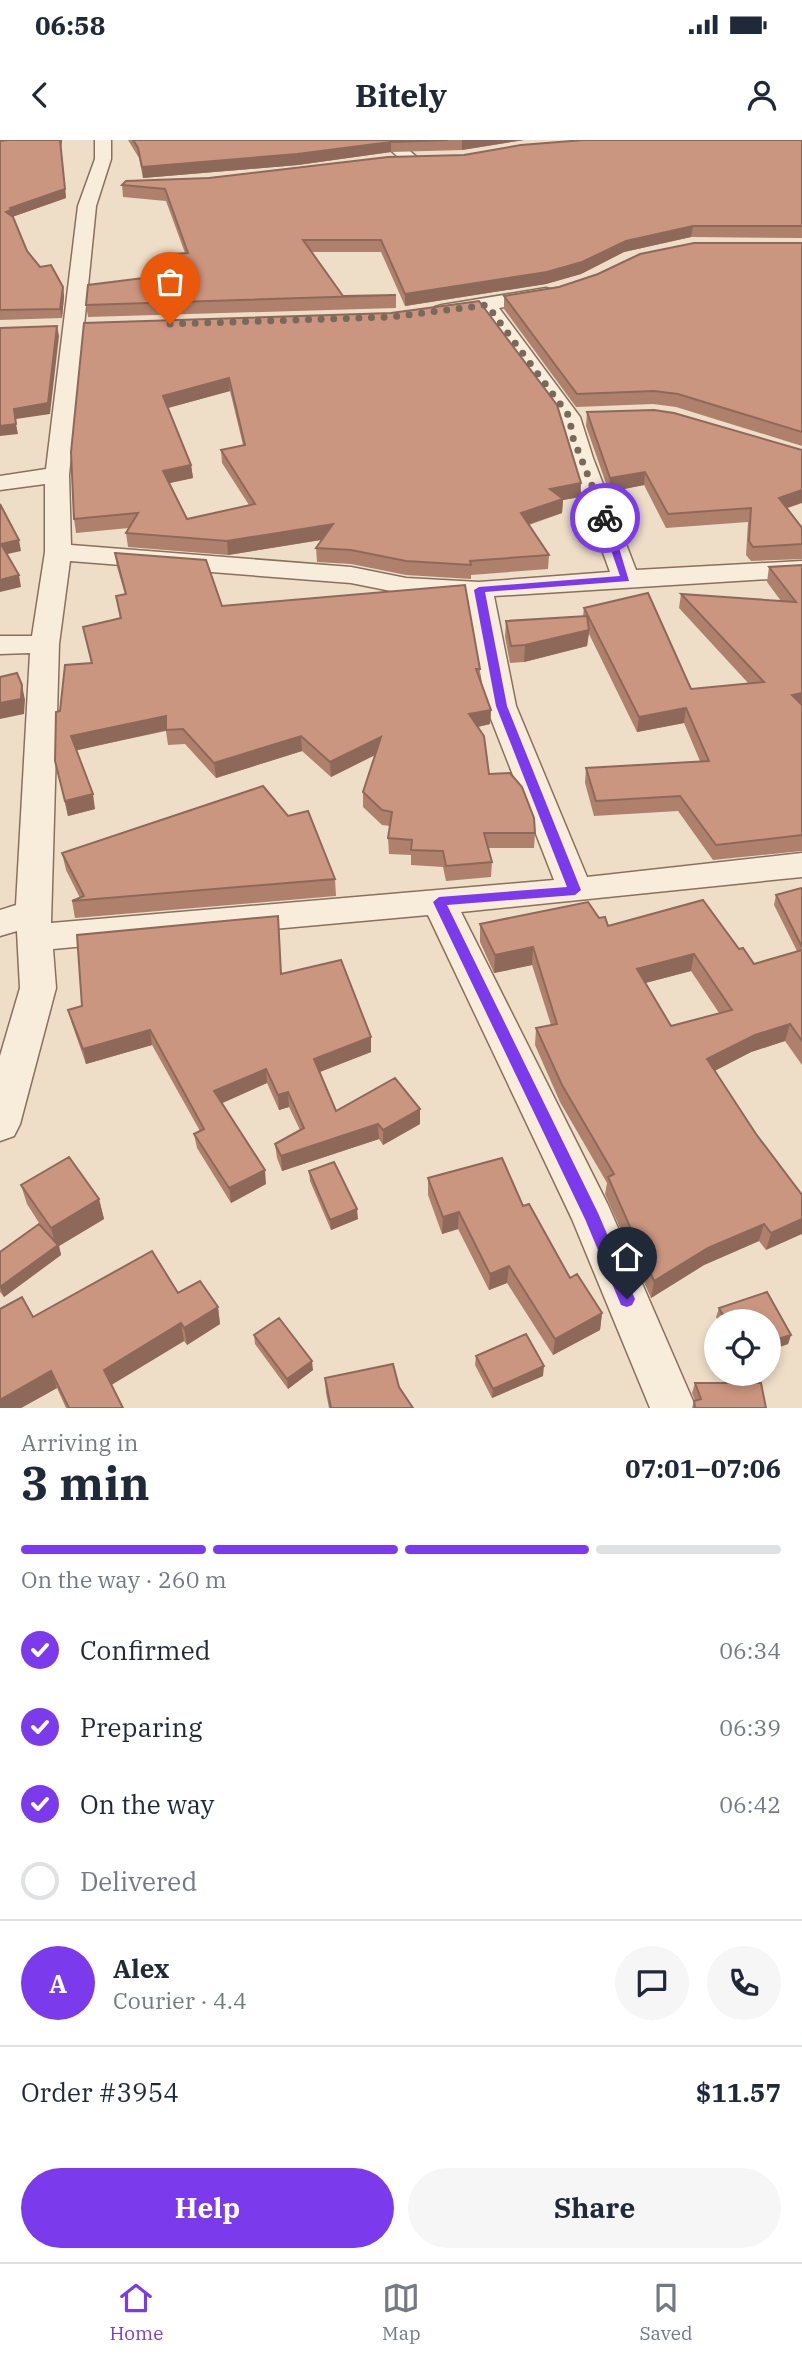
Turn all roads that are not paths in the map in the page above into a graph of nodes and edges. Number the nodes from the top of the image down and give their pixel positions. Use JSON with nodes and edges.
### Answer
{"nodes":[{"id":1,"x":103,"y":140,"type":"edge"},
{"id":2,"x":387,"y":140,"type":"edge"},
{"id":3,"x":411,"y":159,"type":"junction"},
{"id":4,"x":433,"y":159,"type":"edge"},
{"id":5,"x":391,"y":160,"type":"edge"},
{"id":6,"x":569,"y":288,"type":"edge"},
{"id":7,"x":487,"y":305,"type":"junction"},
{"id":8,"x":418,"y":314,"type":"edge"},
{"id":9,"x":57,"y":475,"type":"junction"},
{"id":10,"x":0,"y":483,"type":"edge"},
{"id":11,"x":58,"y":552,"type":"junction"},
{"id":12,"x":802,"y":569,"type":"edge"},
{"id":13,"x":626,"y":579,"type":"junction"},
{"id":14,"x":479,"y":590,"type":"junction"},
{"id":15,"x":45,"y":644,"type":"junction"},
{"id":16,"x":0,"y":645,"type":"edge"},
{"id":17,"x":802,"y":865,"type":"edge"},
{"id":18,"x":575,"y":890,"type":"junction"},
{"id":19,"x":439,"y":902,"type":"junction"},
{"id":20,"x":0,"y":923,"type":"edge"},
{"id":21,"x":35,"y":925,"type":"junction"},
{"id":22,"x":0,"y":1124,"type":"edge"},
{"id":23,"x":673,"y":1408,"type":"edge"}],
"edges":[{"from":1,"to":9,"type":"street"},
{"from":2,"to":3,"type":"street"},
{"from":3,"to":4,"type":"street"},
{"from":3,"to":5,"type":"street"},
{"from":6,"to":7,"type":"street"},
{"from":7,"to":8,"type":"street"},
{"from":7,"to":13,"type":"street"},
{"from":9,"to":10,"type":"street"},
{"from":9,"to":11,"type":"street"},
{"from":11,"to":14,"type":"street"},
{"from":11,"to":15,"type":"street"},
{"from":12,"to":13,"type":"street"},
{"from":13,"to":14,"type":"street"},
{"from":14,"to":18,"type":"street"},
{"from":15,"to":16,"type":"street"},
{"from":15,"to":21,"type":"street"},
{"from":17,"to":18,"type":"street"},
{"from":18,"to":19,"type":"street"},
{"from":19,"to":21,"type":"street"},
{"from":19,"to":23,"type":"street"},
{"from":20,"to":21,"type":"street"},
{"from":21,"to":22,"type":"street"}]}
